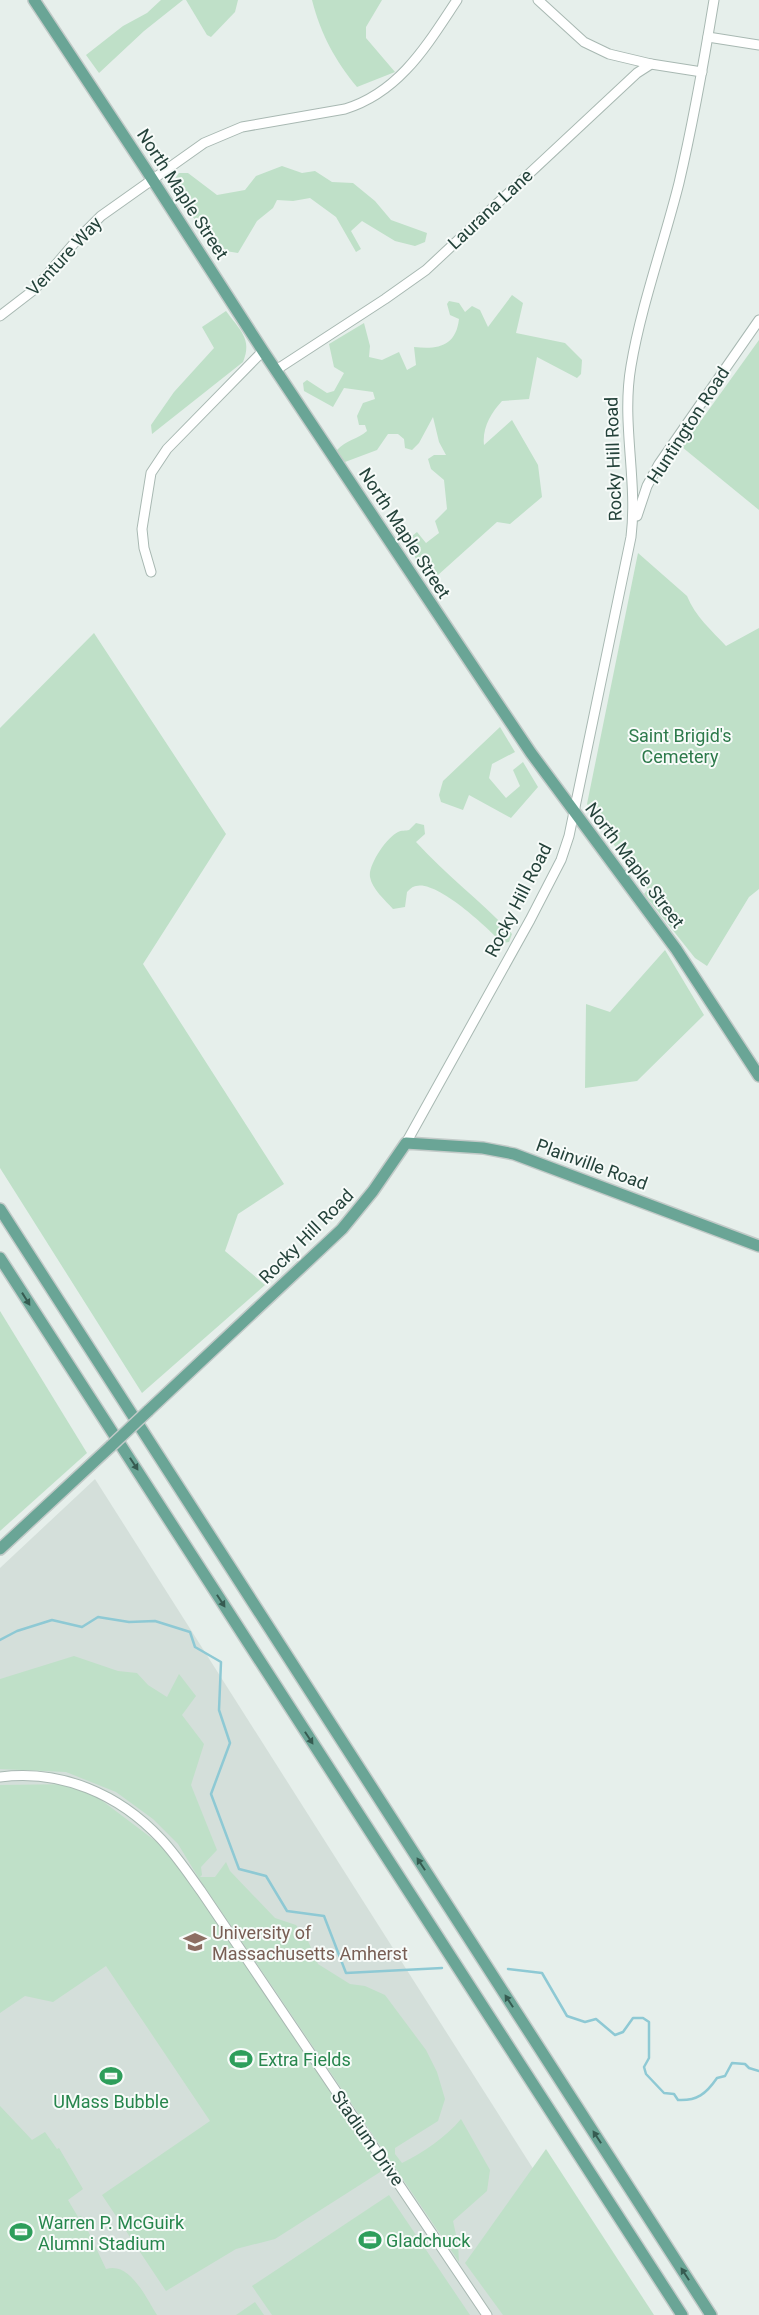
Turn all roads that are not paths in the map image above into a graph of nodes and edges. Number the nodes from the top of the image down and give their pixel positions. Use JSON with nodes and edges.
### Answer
{"nodes":[{"id":1,"x":34,"y":0,"type":"edge"},
{"id":2,"x":457,"y":0,"type":"edge"},
{"id":3,"x":538,"y":0,"type":"edge"},
{"id":4,"x":714,"y":0,"type":"edge"},
{"id":5,"x":708,"y":37,"type":"junction"},
{"id":6,"x":759,"y":45,"type":"edge"},
{"id":7,"x":650,"y":64,"type":"junction"},
{"id":8,"x":702,"y":72,"type":"junction"},
{"id":9,"x":153,"y":180,"type":"junction"},
{"id":10,"x":0,"y":316,"type":"edge"},
{"id":11,"x":759,"y":320,"type":"edge"},
{"id":12,"x":263,"y":351,"type":"junction"},
{"id":13,"x":276,"y":370,"type":"junction"},
{"id":14,"x":631,"y":537,"type":"junction"},
{"id":15,"x":151,"y":572,"type":"dead end"},
{"id":16,"x":574,"y":812,"type":"junction"},
{"id":17,"x":759,"y":1076,"type":"edge"},
{"id":18,"x":406,"y":1143,"type":"junction"},
{"id":19,"x":0,"y":1209,"type":"edge"},
{"id":20,"x":759,"y":1246,"type":"edge"},
{"id":21,"x":0,"y":1258,"type":"edge"},
{"id":22,"x":0,"y":1548,"type":"edge"},
{"id":23,"x":0,"y":1776,"type":"edge"},
{"id":24,"x":487,"y":2315,"type":"edge"},
{"id":25,"x":682,"y":2315,"type":"edge"},
{"id":26,"x":711,"y":2315,"type":"edge"}],
"edges":[{"from":1,"to":9,"type":"main road","name":"North Maple Street"},
{"from":2,"to":9,"type":"street","name":"Venture Way"},
{"from":3,"to":7,"type":"street"},
{"from":4,"to":5,"type":"street","name":"Rocky Hill Road"},
{"from":5,"to":6,"type":"street"},
{"from":5,"to":8,"type":"street","name":"Rocky Hill Road"},
{"from":7,"to":8,"type":"street"},
{"from":7,"to":13,"type":"street","name":"Laurana Lane"},
{"from":8,"to":14,"type":"street","name":"Rocky Hill Road"},
{"from":9,"to":10,"type":"street","name":"Venture Way"},
{"from":9,"to":12,"type":"main road","name":"North Maple Street"},
{"from":11,"to":14,"type":"street","name":"Huntington Road"},
{"from":12,"to":13,"type":"main road","name":"North Maple Street"},
{"from":12,"to":15,"type":"street"},
{"from":13,"to":16,"type":"main road","name":"North Maple Street"},
{"from":14,"to":16,"type":"street","name":"Rocky Hill Road"},
{"from":16,"to":17,"type":"main road","name":"North Maple Street"},
{"from":16,"to":18,"type":"street","name":"Rocky Hill Road"},
{"from":18,"to":20,"type":"main road","name":"Plainville Road"},
{"from":18,"to":22,"type":"main road","name":"Rocky Hill Road","bridge":true},
{"from":26,"to":19,"type":"main road","one_way":true},
{"from":21,"to":25,"type":"main road","one_way":true},
{"from":23,"to":24,"type":"street","name":"Stadium Drive"}]}
